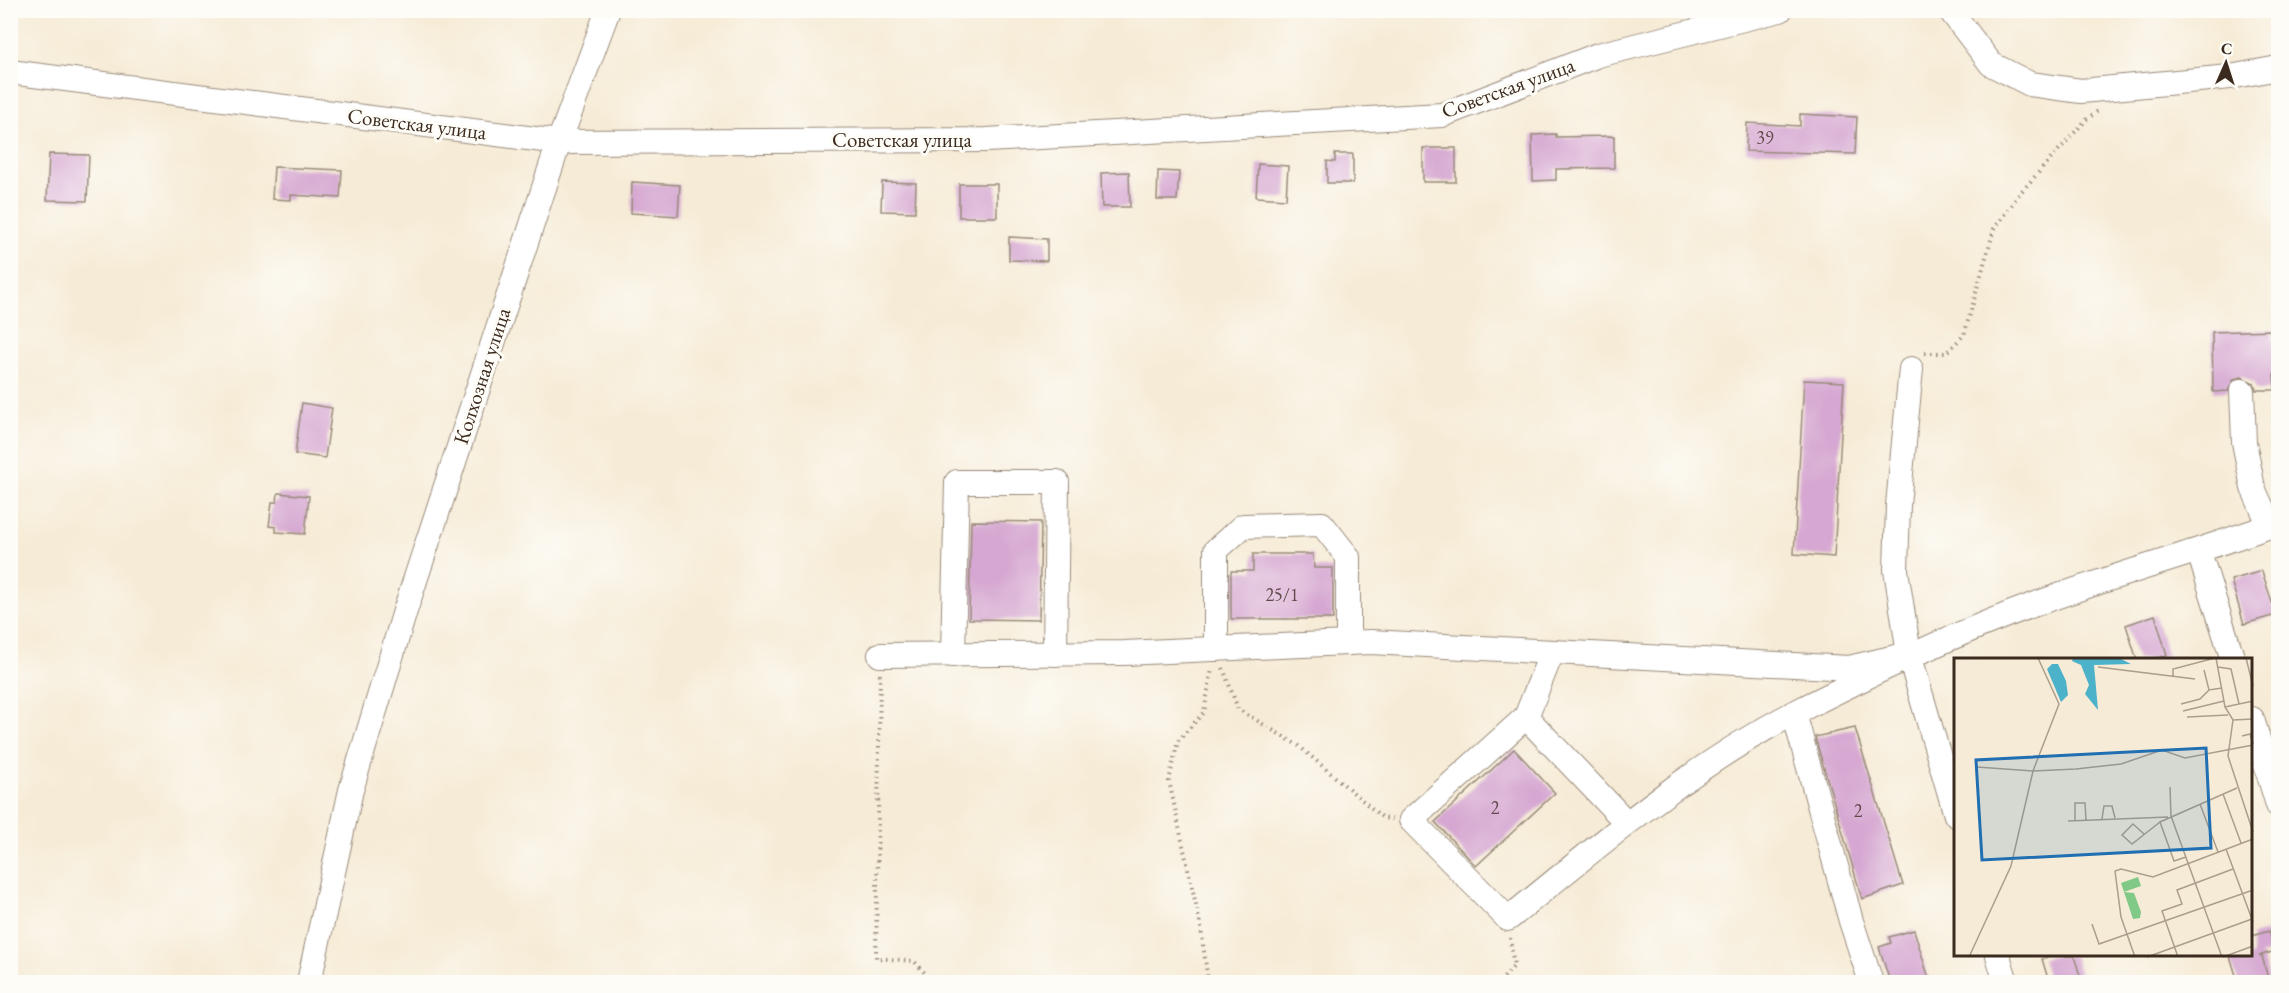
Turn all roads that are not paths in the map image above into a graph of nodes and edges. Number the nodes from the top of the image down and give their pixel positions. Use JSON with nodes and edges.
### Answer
{"nodes":[{"id":1,"x":608,"y":10,"type":"edge"},
{"id":2,"x":1780,"y":10,"type":"edge"},
{"id":3,"x":1950,"y":10,"type":"edge"},
{"id":4,"x":2278,"y":68,"type":"edge"},
{"id":5,"x":10,"y":72,"type":"edge"},
{"id":6,"x":559,"y":142,"type":"junction"},
{"id":7,"x":1911,"y":369,"type":"road end"},
{"id":8,"x":2242,"y":390,"type":"dead end"},
{"id":9,"x":2274,"y":525,"type":"edge"},
{"id":10,"x":2199,"y":552,"type":"junction"},
{"id":11,"x":1348,"y":643,"type":"junction"},
{"id":12,"x":1216,"y":649,"type":"junction"},
{"id":13,"x":1552,"y":652,"type":"junction"},
{"id":14,"x":1055,"y":654,"type":"junction"},
{"id":15,"x":1910,"y":654,"type":"junction"},
{"id":16,"x":880,"y":655,"type":"road end"},
{"id":17,"x":952,"y":655,"type":"junction"},
{"id":18,"x":2232,"y":658,"type":"edge"},
{"id":19,"x":1794,"y":713,"type":"junction"},
{"id":20,"x":1526,"y":717,"type":"junction"},
{"id":21,"x":2253,"y":722,"type":"edge"},
{"id":22,"x":2278,"y":805,"type":"edge"},
{"id":23,"x":1954,"y":808,"type":"edge"},
{"id":24,"x":1626,"y":822,"type":"junction"},
{"id":25,"x":1998,"y":957,"type":"edge"},
{"id":26,"x":309,"y":982,"type":"edge"},
{"id":27,"x":1871,"y":982,"type":"edge"},
{"id":28,"x":2006,"y":982,"type":"edge"}],
"edges":[{"from":1,"to":6,"type":"street","name":"Колхозная улица"},
{"from":2,"to":6,"type":"street","name":"Советская улица"},
{"from":3,"to":4,"type":"street"},
{"from":5,"to":6,"type":"street","name":"Советская улица"},
{"from":6,"to":26,"type":"street","name":"Колхозная улица"},
{"from":7,"to":15,"type":"street"},
{"from":8,"to":9,"type":"street"},
{"from":9,"to":10,"type":"street"},
{"from":10,"to":15,"type":"street"},
{"from":10,"to":18,"type":"street"},
{"from":11,"to":12,"type":"street"},
{"from":11,"to":12,"type":"street"},
{"from":11,"to":13,"type":"street"},
{"from":12,"to":14,"type":"street"},
{"from":13,"to":15,"type":"street"},
{"from":13,"to":20,"type":"street"},
{"from":14,"to":17,"type":"street"},
{"from":14,"to":17,"type":"street"},
{"from":15,"to":19,"type":"street"},
{"from":15,"to":23,"type":"street"},
{"from":16,"to":17,"type":"street"},
{"from":19,"to":24,"type":"street"},
{"from":19,"to":27,"type":"street"},
{"from":20,"to":24,"type":"street"},
{"from":20,"to":24,"type":"street"},
{"from":21,"to":22,"type":"street"},
{"from":25,"to":28,"type":"street"}]}
